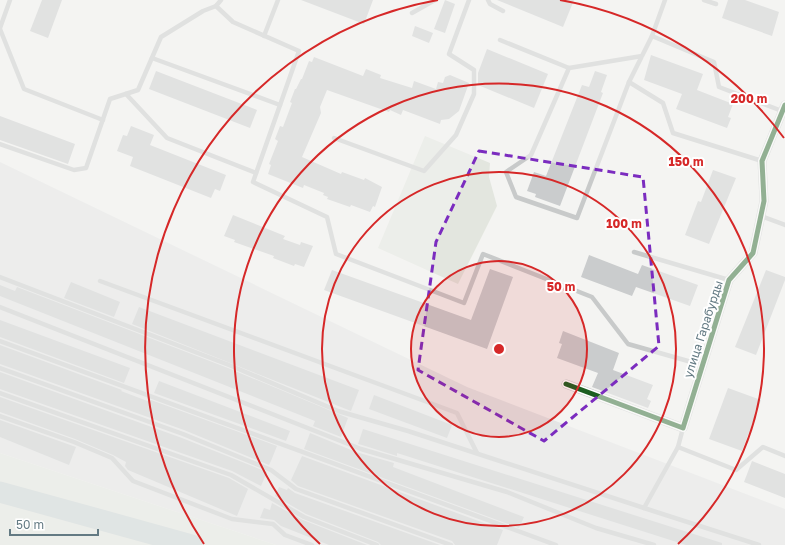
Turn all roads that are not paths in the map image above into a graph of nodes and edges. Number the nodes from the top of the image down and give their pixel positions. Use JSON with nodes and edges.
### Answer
{"nodes":[{"id":1,"x":10,"y":0,"type":"edge"},
{"id":2,"x":221,"y":0,"type":"edge"},
{"id":3,"x":278,"y":0,"type":"edge"},
{"id":4,"x":436,"y":0,"type":"edge"},
{"id":5,"x":469,"y":0,"type":"edge"},
{"id":6,"x":488,"y":0,"type":"edge"},
{"id":7,"x":664,"y":0,"type":"edge"},
{"id":8,"x":704,"y":0,"type":"edge"},
{"id":9,"x":716,"y":4,"type":"dead end"},
{"id":10,"x":216,"y":6,"type":"junction"},
{"id":11,"x":503,"y":11,"type":"dead end"},
{"id":12,"x":412,"y":13,"type":"dead end"},
{"id":13,"x":0,"y":28,"type":"edge"},
{"id":14,"x":264,"y":36,"type":"junction"},
{"id":15,"x":652,"y":36,"type":"junction"},
{"id":16,"x":500,"y":40,"type":"dead end"},
{"id":17,"x":642,"y":56,"type":"junction"},
{"id":18,"x":152,"y":58,"type":"junction"},
{"id":19,"x":569,"y":68,"type":"junction"},
{"id":20,"x":629,"y":82,"type":"junction"},
{"id":21,"x":126,"y":94,"type":"junction"},
{"id":22,"x":280,"y":105,"type":"junction"},
{"id":23,"x":784,"y":108,"type":"edge"},
{"id":24,"x":103,"y":120,"type":"junction"},
{"id":25,"x":334,"y":138,"type":"dead end"},
{"id":26,"x":0,"y":144,"type":"edge"},
{"id":27,"x":762,"y":161,"type":"junction"},
{"id":28,"x":256,"y":173,"type":"junction"},
{"id":29,"x":761,"y":216,"type":"junction"},
{"id":30,"x":785,"y":225,"type":"edge"},
{"id":31,"x":634,"y":252,"type":"dead end"},
{"id":32,"x":0,"y":276,"type":"edge"},
{"id":33,"x":729,"y":280,"type":"junction"},
{"id":34,"x":100,"y":282,"type":"dead end"},
{"id":35,"x":0,"y":307,"type":"edge"},
{"id":36,"x":0,"y":341,"type":"edge"},
{"id":37,"x":702,"y":365,"type":"junction"},
{"id":38,"x":0,"y":368,"type":"edge"},
{"id":39,"x":566,"y":384,"type":"dead end"},
{"id":40,"x":0,"y":393,"type":"edge"},
{"id":41,"x":0,"y":416,"type":"edge"},
{"id":42,"x":683,"y":428,"type":"junction"},
{"id":43,"x":678,"y":446,"type":"junction"},
{"id":44,"x":478,"y":453,"type":"junction"},
{"id":45,"x":785,"y":456,"type":"edge"},
{"id":46,"x":644,"y":508,"type":"junction"},
{"id":47,"x":312,"y":545,"type":"edge"},
{"id":48,"x":377,"y":545,"type":"edge"},
{"id":49,"x":451,"y":545,"type":"edge"},
{"id":50,"x":556,"y":545,"type":"edge"},
{"id":51,"x":654,"y":545,"type":"edge"},
{"id":52,"x":759,"y":545,"type":"edge"}],
"edges":[{"from":1,"to":13,"type":"lane"},
{"from":2,"to":10,"type":"lane"},
{"from":3,"to":14,"type":"lane"},
{"from":4,"to":12,"type":"lane"},
{"from":5,"to":25,"type":"lane"},
{"from":6,"to":11,"type":"lane"},
{"from":7,"to":15,"type":"lane"},
{"from":8,"to":9,"type":"lane"},
{"from":10,"to":14,"type":"lane"},
{"from":10,"to":18,"type":"lane"},
{"from":13,"to":24,"type":"lane"},
{"from":14,"to":22,"type":"lane"},
{"from":15,"to":17,"type":"lane"},
{"from":15,"to":23,"type":"lane"},
{"from":16,"to":19,"type":"lane"},
{"from":17,"to":19,"type":"lane"},
{"from":17,"to":20,"type":"lane"},
{"from":18,"to":21,"type":"lane"},
{"from":18,"to":22,"type":"lane"},
{"from":19,"to":20,"type":"lane"},
{"from":20,"to":27,"type":"lane"},
{"from":21,"to":24,"type":"lane"},
{"from":21,"to":28,"type":"lane"},
{"from":22,"to":28,"type":"lane"},
{"from":23,"to":27,"type":"street","name":"улица Гарабурды"},
{"from":24,"to":26,"type":"lane"},
{"from":27,"to":29,"type":"street","name":"улица Гарабурды"},
{"from":28,"to":37,"type":"lane"},
{"from":29,"to":30,"type":"lane"},
{"from":29,"to":33,"type":"street","name":"улица Гарабурды"},
{"from":31,"to":33,"type":"lane"},
{"from":32,"to":44,"type":"lane"},
{"from":33,"to":37,"type":"street","name":"улица Гарабурды"},
{"from":34,"to":44,"type":"lane"},
{"from":35,"to":51,"type":"lane"},
{"from":36,"to":50,"type":"lane"},
{"from":37,"to":42,"type":"street","name":"улица Гарабурды"},
{"from":38,"to":49,"type":"lane"},
{"from":39,"to":42,"type":"street"},
{"from":40,"to":48,"type":"lane"},
{"from":41,"to":47,"type":"lane"},
{"from":42,"to":43,"type":"lane"},
{"from":43,"to":45,"type":"lane"},
{"from":43,"to":46,"type":"lane"},
{"from":44,"to":46,"type":"lane"},
{"from":46,"to":52,"type":"lane"}]}
